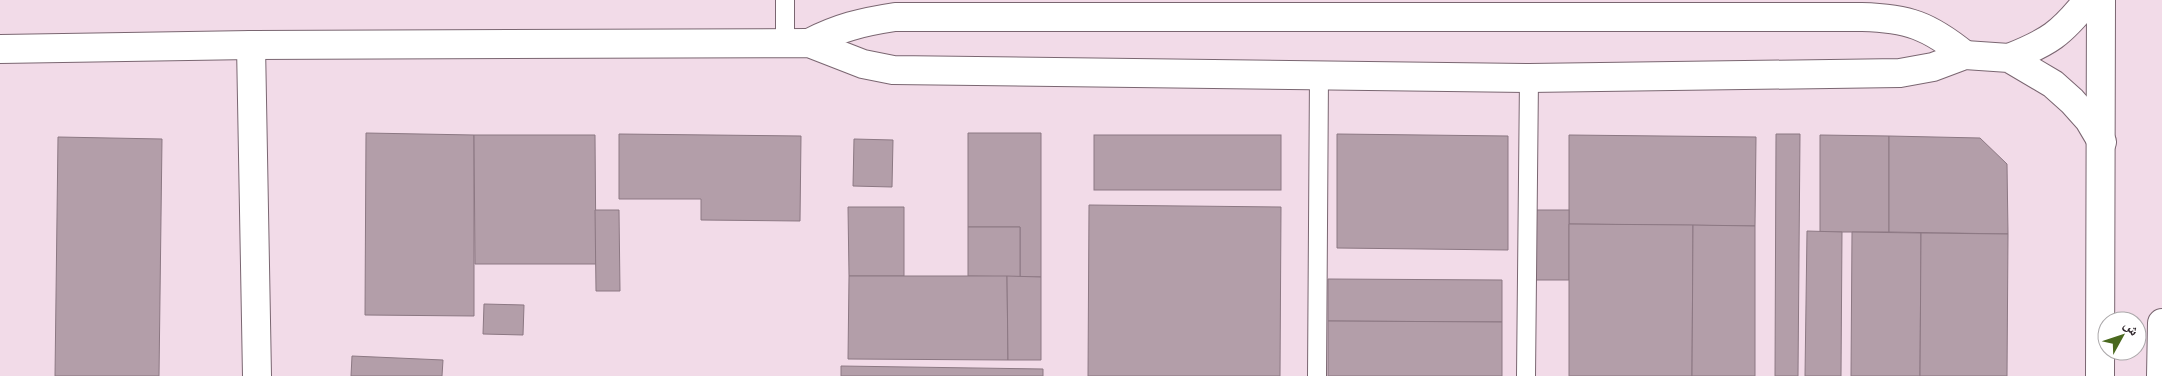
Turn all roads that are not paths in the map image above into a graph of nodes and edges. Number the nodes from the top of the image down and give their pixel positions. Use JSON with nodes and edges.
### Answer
{"nodes":[{"id":1,"x":785,"y":0,"type":"edge"},
{"id":2,"x":2088,"y":0,"type":"edge"},
{"id":3,"x":2102,"y":0,"type":"edge"},
{"id":4,"x":797,"y":43,"type":"junction"},
{"id":5,"x":251,"y":45,"type":"junction"},
{"id":6,"x":0,"y":48,"type":"edge"},
{"id":7,"x":1965,"y":55,"type":"junction"},
{"id":8,"x":2009,"y":58,"type":"junction"},
{"id":9,"x":1319,"y":75,"type":"junction"},
{"id":10,"x":1529,"y":78,"type":"junction"},
{"id":11,"x":2102,"y":142,"type":"junction"},
{"id":12,"x":2162,"y":322,"type":"edge"},
{"id":13,"x":257,"y":376,"type":"edge"},
{"id":14,"x":1317,"y":376,"type":"edge"},
{"id":15,"x":1526,"y":376,"type":"edge"},
{"id":16,"x":2100,"y":376,"type":"edge"},
{"id":17,"x":2161,"y":376,"type":"edge"}],
"edges":[{"from":1,"to":4,"type":"lane"},
{"from":2,"to":8,"type":"street"},
{"from":3,"to":11,"type":"street"},
{"from":4,"to":5,"type":"street"},
{"from":4,"to":7,"type":"street"},
{"from":4,"to":9,"type":"street"},
{"from":5,"to":6,"type":"street"},
{"from":5,"to":13,"type":"street"},
{"from":7,"to":8,"type":"street"},
{"from":7,"to":10,"type":"street"},
{"from":8,"to":11,"type":"street"},
{"from":9,"to":10,"type":"street"},
{"from":9,"to":14,"type":"lane"},
{"from":10,"to":15,"type":"lane"},
{"from":11,"to":16,"type":"street"},
{"from":12,"to":17,"type":"street"}]}
